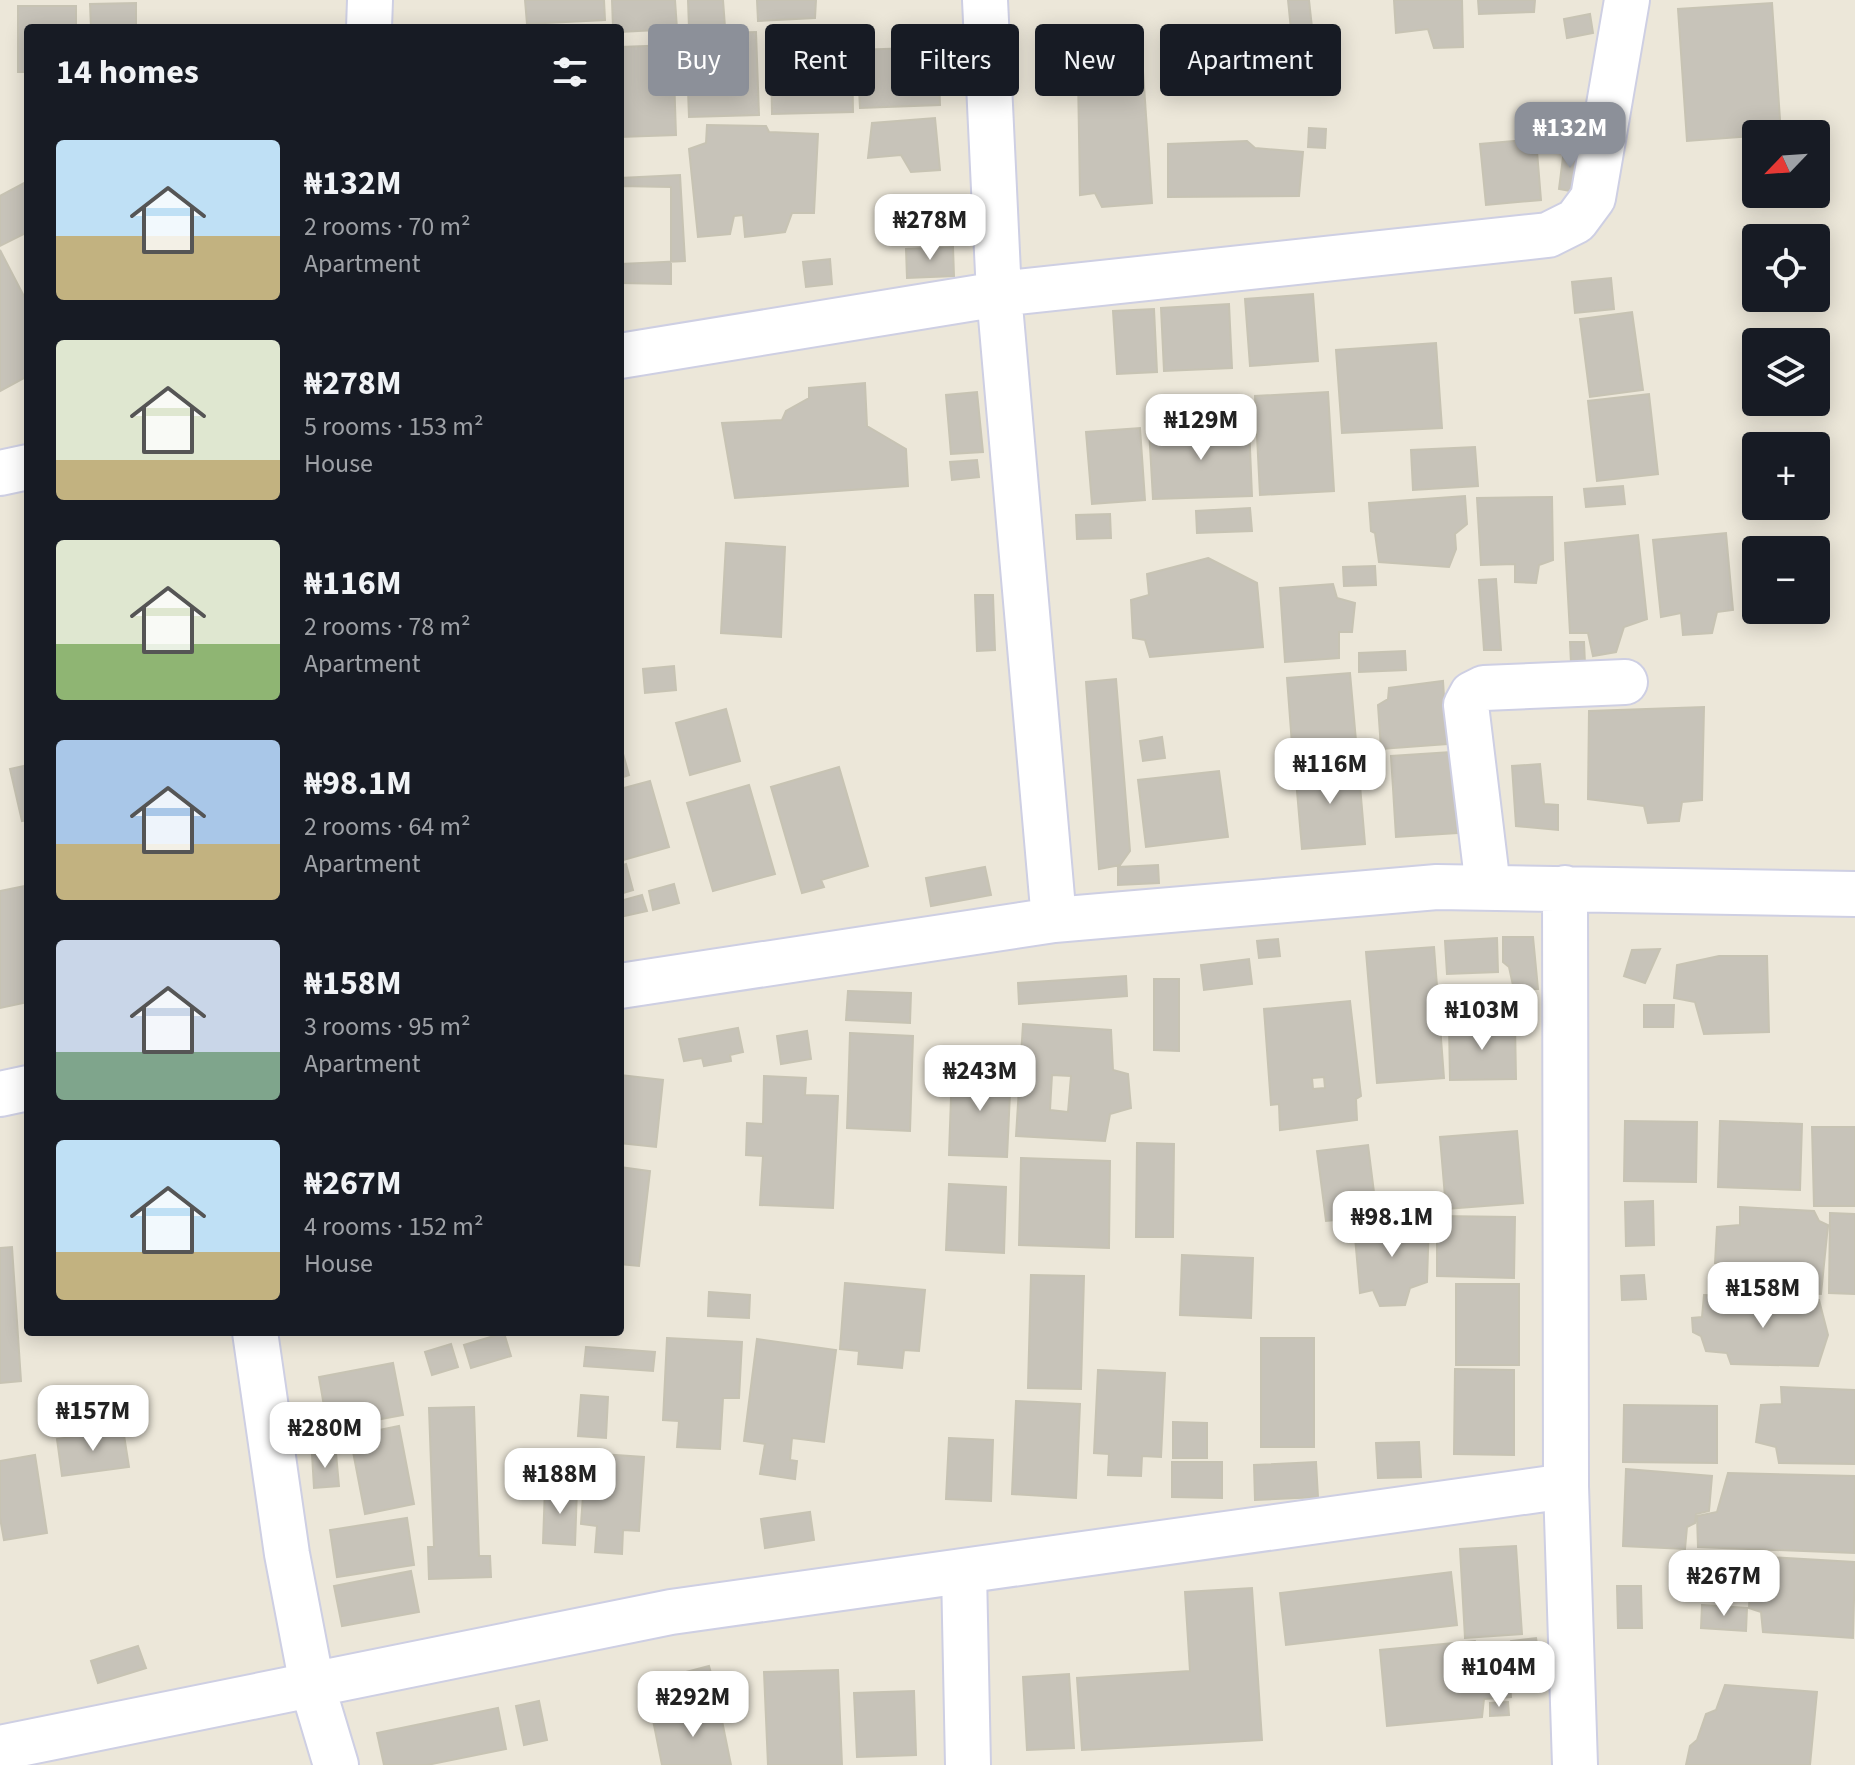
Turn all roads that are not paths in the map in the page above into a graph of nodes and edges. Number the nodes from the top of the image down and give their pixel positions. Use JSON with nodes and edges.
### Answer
{"nodes":[{"id":1,"x":370,"y":0,"type":"edge"},
{"id":2,"x":985,"y":0,"type":"edge"},
{"id":3,"x":1627,"y":0,"type":"edge"},
{"id":4,"x":369,"y":24,"type":"edge"},
{"id":5,"x":999,"y":294,"type":"junction"},
{"id":6,"x":624,"y":355,"type":"edge"},
{"id":7,"x":24,"y":468,"type":"edge"},
{"id":8,"x":0,"y":473,"type":"edge"},
{"id":9,"x":1625,"y":682,"type":"dead end"},
{"id":10,"x":1488,"y":887,"type":"junction"},
{"id":11,"x":1565,"y":888,"type":"junction"},
{"id":12,"x":1855,"y":894,"type":"edge"},
{"id":13,"x":1054,"y":920,"type":"junction"},
{"id":14,"x":624,"y":985,"type":"edge"},
{"id":15,"x":24,"y":1089,"type":"edge"},
{"id":16,"x":0,"y":1094,"type":"edge"},
{"id":17,"x":256,"y":1336,"type":"edge"},
{"id":18,"x":1566,"y":1486,"type":"junction"},
{"id":19,"x":964,"y":1571,"type":"junction"},
{"id":20,"x":312,"y":1685,"type":"junction"},
{"id":21,"x":0,"y":1748,"type":"edge"},
{"id":22,"x":336,"y":1765,"type":"edge"},
{"id":23,"x":968,"y":1765,"type":"edge"},
{"id":24,"x":1575,"y":1765,"type":"edge"}],
"edges":[{"from":1,"to":4,"type":"street"},
{"from":2,"to":5,"type":"street"},
{"from":3,"to":5,"type":"street"},
{"from":5,"to":6,"type":"street"},
{"from":5,"to":13,"type":"street"},
{"from":7,"to":8,"type":"street"},
{"from":9,"to":10,"type":"street"},
{"from":10,"to":11,"type":"street"},
{"from":10,"to":13,"type":"street"},
{"from":11,"to":12,"type":"street"},
{"from":11,"to":18,"type":"street"},
{"from":13,"to":14,"type":"street"},
{"from":15,"to":16,"type":"street"},
{"from":17,"to":20,"type":"street"},
{"from":18,"to":19,"type":"street"},
{"from":18,"to":24,"type":"street"},
{"from":19,"to":20,"type":"street"},
{"from":19,"to":23,"type":"street"},
{"from":20,"to":21,"type":"street"},
{"from":20,"to":22,"type":"street"}]}
